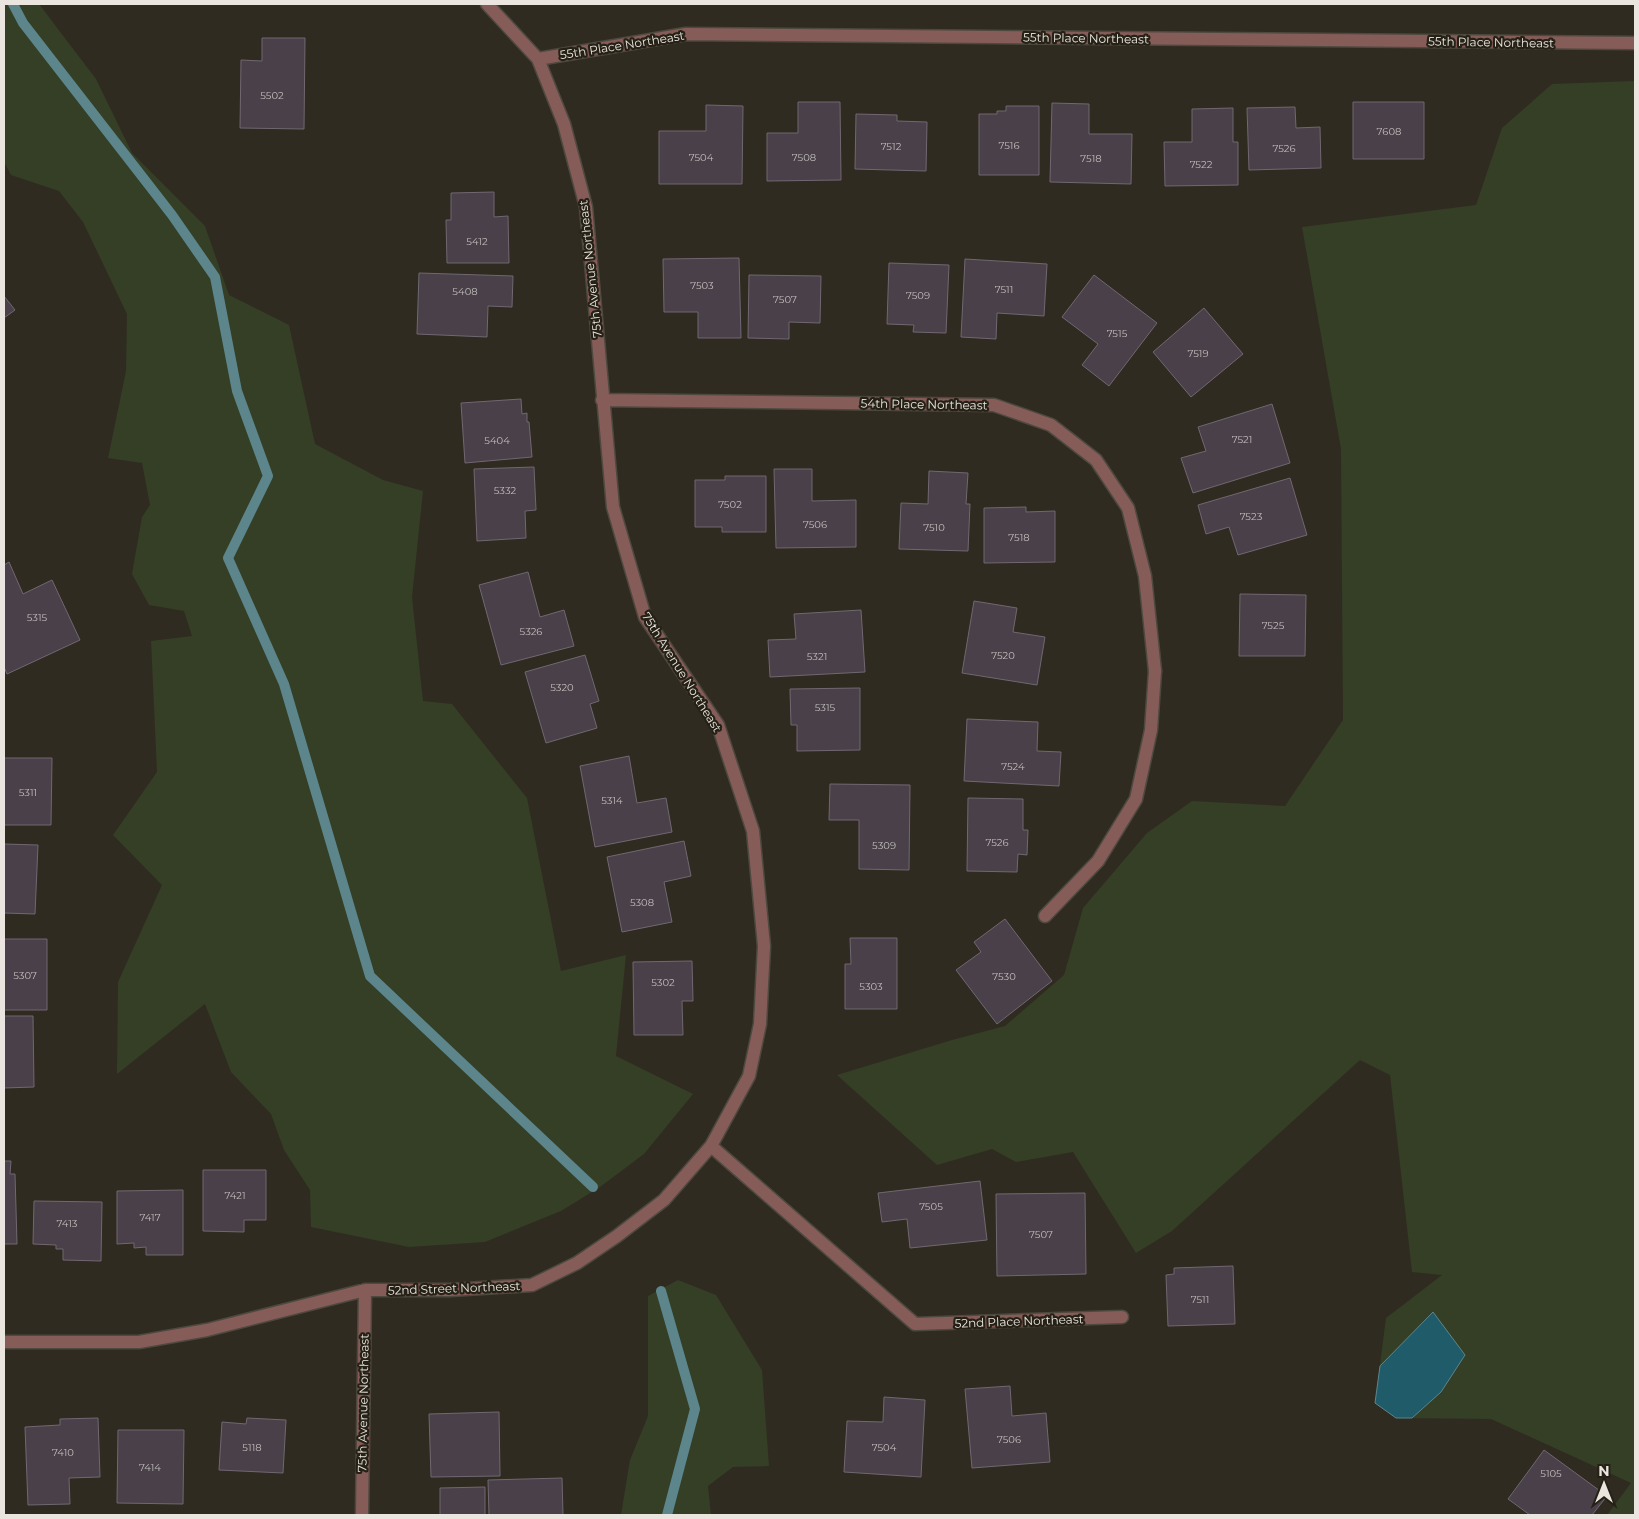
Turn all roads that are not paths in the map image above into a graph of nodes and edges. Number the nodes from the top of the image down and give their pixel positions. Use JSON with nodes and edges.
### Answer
{"nodes":[{"id":1,"x":487,"y":4,"type":"edge"},
{"id":2,"x":1635,"y":43,"type":"edge"},
{"id":3,"x":538,"y":59,"type":"junction"},
{"id":4,"x":602,"y":400,"type":"junction"},
{"id":5,"x":1045,"y":916,"type":"dead end"},
{"id":6,"x":711,"y":1146,"type":"junction"},
{"id":7,"x":364,"y":1290,"type":"junction"},
{"id":8,"x":1122,"y":1317,"type":"dead end"},
{"id":9,"x":4,"y":1342,"type":"edge"},
{"id":10,"x":362,"y":1515,"type":"edge"}],
"edges":[{"from":1,"to":3,"type":"street","name":"75th Avenue Northeast"},
{"from":2,"to":3,"type":"street","name":"55th Place Northeast"},
{"from":3,"to":4,"type":"street","name":"75th Avenue Northeast"},
{"from":4,"to":5,"type":"street","name":"54th Place Northeast"},
{"from":4,"to":6,"type":"street","name":"75th Avenue Northeast"},
{"from":6,"to":7,"type":"street","name":"52nd Street Northeast"},
{"from":6,"to":8,"type":"street","name":"52nd Place Northeast"},
{"from":7,"to":9,"type":"street","name":"52nd Street Northeast"},
{"from":7,"to":10,"type":"street","name":"75th Avenue Northeast"}]}
